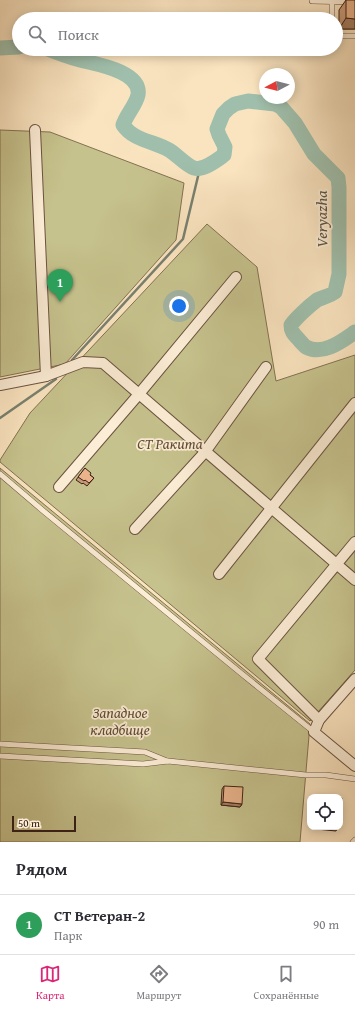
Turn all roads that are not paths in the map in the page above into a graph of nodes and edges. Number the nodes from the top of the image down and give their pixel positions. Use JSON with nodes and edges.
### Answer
{"nodes":[{"id":1,"x":312,"y":0,"type":"edge"},
{"id":2,"x":332,"y":2,"type":"junction"},
{"id":3,"x":355,"y":2,"type":"edge"},
{"id":4,"x":332,"y":12,"type":"edge"},
{"id":5,"x":343,"y":36,"type":"edge"},
{"id":6,"x":355,"y":36,"type":"edge"},
{"id":7,"x":35,"y":130,"type":"dead end"},
{"id":8,"x":236,"y":277,"type":"dead end"},
{"id":9,"x":266,"y":367,"type":"dead end"},
{"id":10,"x":46,"y":376,"type":"junction"},
{"id":11,"x":0,"y":384,"type":"edge"},
{"id":12,"x":139,"y":394,"type":"junction"},
{"id":13,"x":355,"y":403,"type":"edge"},
{"id":14,"x":205,"y":452,"type":"junction"},
{"id":15,"x":0,"y":474,"type":"edge"},
{"id":16,"x":59,"y":487,"type":"dead end"},
{"id":17,"x":272,"y":508,"type":"junction"},
{"id":18,"x":135,"y":529,"type":"dead end"},
{"id":19,"x":355,"y":542,"type":"edge"},
{"id":20,"x":337,"y":564,"type":"junction"},
{"id":21,"x":219,"y":574,"type":"dead end"},
{"id":22,"x":355,"y":580,"type":"edge"},
{"id":23,"x":355,"y":679,"type":"edge"},
{"id":24,"x":319,"y":720,"type":"junction"},
{"id":25,"x":314,"y":732,"type":"junction"},
{"id":26,"x":0,"y":744,"type":"edge"},
{"id":27,"x":0,"y":756,"type":"edge"},
{"id":28,"x":168,"y":761,"type":"junction"},
{"id":29,"x":355,"y":766,"type":"edge"},
{"id":30,"x":355,"y":779,"type":"edge"},
{"id":31,"x":355,"y":840,"type":"edge"},
{"id":32,"x":353,"y":842,"type":"edge"}],
"edges":[{"from":1,"to":2,"type":"lane"},
{"from":2,"to":3,"type":"lane"},
{"from":2,"to":4,"type":"lane"},
{"from":5,"to":6,"type":"lane"},
{"from":7,"to":10,"type":"street"},
{"from":8,"to":12,"type":"street"},
{"from":9,"to":14,"type":"street"},
{"from":10,"to":11,"type":"street"},
{"from":10,"to":12,"type":"street"},
{"from":12,"to":14,"type":"street"},
{"from":12,"to":16,"type":"street"},
{"from":13,"to":17,"type":"street"},
{"from":14,"to":17,"type":"street"},
{"from":14,"to":18,"type":"street"},
{"from":15,"to":25,"type":"lane"},
{"from":17,"to":20,"type":"street"},
{"from":17,"to":21,"type":"street"},
{"from":19,"to":20,"type":"street"},
{"from":20,"to":22,"type":"street"},
{"from":20,"to":24,"type":"street"},
{"from":23,"to":24,"type":"street"},
{"from":24,"to":25,"type":"street"},
{"from":25,"to":29,"type":"street"},
{"from":26,"to":28,"type":"lane"},
{"from":27,"to":28,"type":"lane"},
{"from":28,"to":30,"type":"lane"},
{"from":31,"to":32,"type":"lane"}]}
